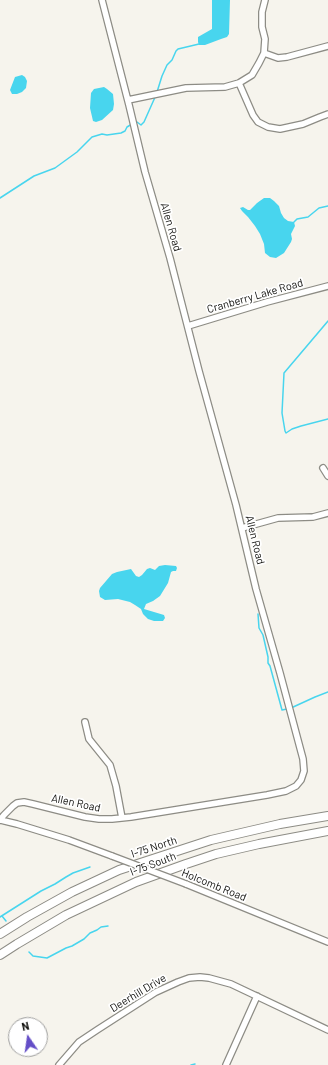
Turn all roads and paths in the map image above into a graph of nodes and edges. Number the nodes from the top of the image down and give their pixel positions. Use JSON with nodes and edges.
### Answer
{"nodes":[{"id":1,"x":102,"y":0,"type":"edge"},
{"id":2,"x":265,"y":0,"type":"edge"},
{"id":3,"x":328,"y":46,"type":"edge"},
{"id":4,"x":264,"y":53,"type":"junction"},
{"id":5,"x":239,"y":83,"type":"junction"},
{"id":6,"x":128,"y":100,"type":"junction"},
{"id":7,"x":328,"y":114,"type":"edge"},
{"id":8,"x":328,"y":286,"type":"edge"},
{"id":9,"x":188,"y":326,"type":"junction"},
{"id":10,"x":323,"y":468,"type":"dead end"},
{"id":11,"x":328,"y":476,"type":"edge"},
{"id":12,"x":328,"y":513,"type":"edge"},
{"id":13,"x":242,"y":528,"type":"junction"},
{"id":14,"x":85,"y":722,"type":"dead end"},
{"id":15,"x":328,"y":816,"type":"edge"},
{"id":16,"x":122,"y":818,"type":"junction"},
{"id":17,"x":0,"y":820,"type":"edge"},
{"id":18,"x":328,"y":831,"type":"edge"},
{"id":19,"x":0,"y":934,"type":"edge"},
{"id":20,"x":328,"y":942,"type":"edge"},
{"id":21,"x":0,"y":955,"type":"edge"},
{"id":22,"x":257,"y":996,"type":"junction"},
{"id":23,"x":328,"y":1030,"type":"edge"},
{"id":24,"x":59,"y":1065,"type":"edge"},
{"id":25,"x":226,"y":1065,"type":"edge"}],
"edges":[{"from":1,"to":6,"type":"street","name":"Allen Road"},
{"from":2,"to":4,"type":"street"},
{"from":3,"to":4,"type":"street"},
{"from":4,"to":5,"type":"street"},
{"from":5,"to":6,"type":"street"},
{"from":5,"to":7,"type":"street"},
{"from":6,"to":9,"type":"street","name":"Allen Road"},
{"from":8,"to":9,"type":"street","name":"Cranberry Lake Road"},
{"from":9,"to":13,"type":"street","name":"Allen Road"},
{"from":10,"to":11,"type":"street"},
{"from":12,"to":13,"type":"street"},
{"from":13,"to":16,"type":"street","name":"Allen Road"},
{"from":14,"to":16,"type":"street"},
{"from":15,"to":19,"type":"highway","name":"I-75 North"},
{"from":16,"to":17,"type":"street","name":"Allen Road"},
{"from":17,"to":20,"type":"street","name":"Holcomb Road","bridge":true},
{"from":18,"to":21,"type":"highway","name":"I-75 South"},
{"from":22,"to":23,"type":"street","name":"Deerhill Drive"},
{"from":22,"to":24,"type":"street","name":"Deerhill Drive"},
{"from":22,"to":25,"type":"street"}]}
